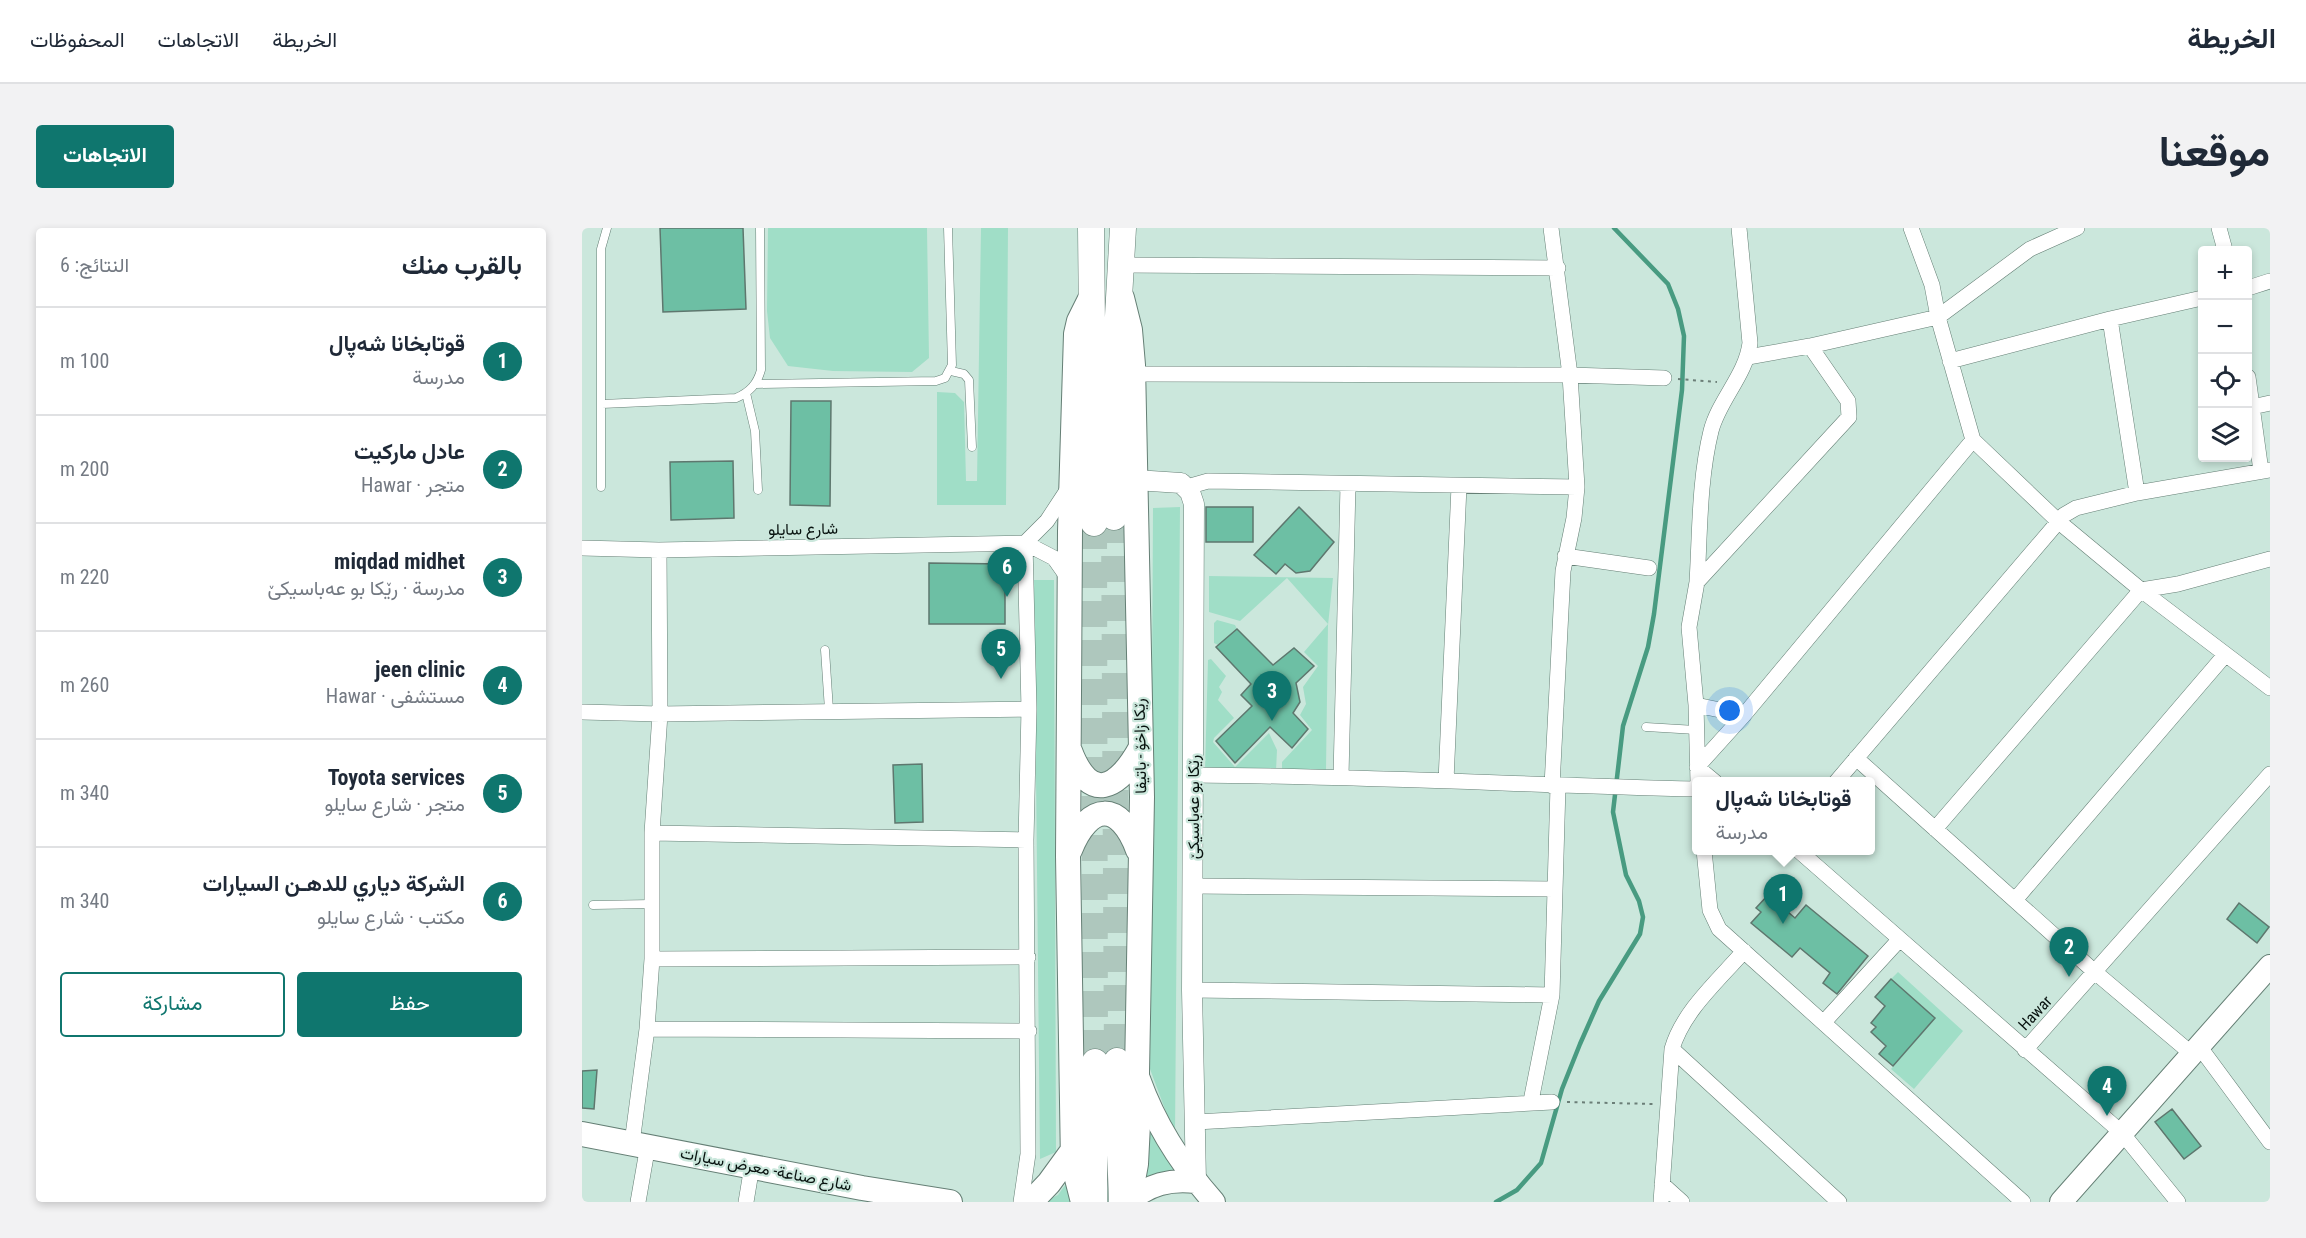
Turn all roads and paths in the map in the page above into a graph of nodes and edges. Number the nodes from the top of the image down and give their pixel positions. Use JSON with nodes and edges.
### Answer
{"nodes":[{"id":1,"x":607,"y":228,"type":"edge"},
{"id":2,"x":760,"y":228,"type":"edge"},
{"id":3,"x":948,"y":228,"type":"edge"},
{"id":4,"x":1091,"y":228,"type":"edge"},
{"id":5,"x":1123,"y":228,"type":"edge"},
{"id":6,"x":1551,"y":228,"type":"edge"},
{"id":7,"x":1739,"y":228,"type":"edge"},
{"id":8,"x":1911,"y":228,"type":"edge"},
{"id":9,"x":2219,"y":228,"type":"edge"},
{"id":10,"x":2068,"y":230,"type":"edge"},
{"id":11,"x":2224,"y":246,"type":"edge"},
{"id":12,"x":1121,"y":264,"type":"junction"},
{"id":13,"x":1558,"y":268,"type":"junction"},
{"id":14,"x":2270,"y":281,"type":"edge"},
{"id":15,"x":2252,"y":286,"type":"edge"},
{"id":16,"x":1120,"y":291,"type":"junction"},
{"id":17,"x":1091,"y":297,"type":"junction"},
{"id":18,"x":2198,"y":299,"type":"edge"},
{"id":19,"x":1938,"y":317,"type":"junction"},
{"id":20,"x":2110,"y":319,"type":"junction"},
{"id":21,"x":1810,"y":346,"type":"junction"},
{"id":22,"x":1748,"y":357,"type":"junction"},
{"id":23,"x":1950,"y":362,"type":"junction"},
{"id":24,"x":951,"y":371,"type":"junction"},
{"id":25,"x":1133,"y":374,"type":"junction"},
{"id":26,"x":1570,"y":375,"type":"junction"},
{"id":27,"x":1669,"y":378,"type":"joint"},
{"id":28,"x":1713,"y":381,"type":"dead end"},
{"id":29,"x":756,"y":384,"type":"junction"},
{"id":30,"x":746,"y":393,"type":"junction"},
{"id":31,"x":2270,"y":403,"type":"edge"},
{"id":32,"x":602,"y":404,"type":"junction"},
{"id":33,"x":2252,"y":407,"type":"joint"},
{"id":34,"x":1973,"y":440,"type":"junction"},
{"id":35,"x":972,"y":447,"type":"dead end"},
{"id":36,"x":2266,"y":470,"type":"edge"},
{"id":37,"x":1135,"y":480,"type":"junction"},
{"id":38,"x":1071,"y":482,"type":"junction"},
{"id":39,"x":1348,"y":485,"type":"junction"},
{"id":40,"x":1459,"y":486,"type":"junction"},
{"id":41,"x":601,"y":487,"type":"dead end"},
{"id":42,"x":1187,"y":487,"type":"junction"},
{"id":43,"x":1577,"y":487,"type":"junction"},
{"id":44,"x":758,"y":490,"type":"dead end"},
{"id":45,"x":2137,"y":493,"type":"junction"},
{"id":46,"x":2059,"y":522,"type":"junction"},
{"id":47,"x":1025,"y":543,"type":"junction"},
{"id":48,"x":582,"y":548,"type":"edge"},
{"id":49,"x":659,"y":550,"type":"junction"},
{"id":50,"x":1565,"y":556,"type":"junction"},
{"id":51,"x":2270,"y":559,"type":"edge"},
{"id":52,"x":1649,"y":568,"type":"dead end"},
{"id":53,"x":1697,"y":582,"type":"junction"},
{"id":54,"x":1069,"y":583,"type":"junction"},
{"id":55,"x":2141,"y":590,"type":"junction"},
{"id":56,"x":825,"y":650,"type":"dead end"},
{"id":57,"x":2225,"y":655,"type":"junction"},
{"id":58,"x":2270,"y":688,"type":"edge"},
{"id":59,"x":1696,"y":705,"type":"junction"},
{"id":60,"x":1029,"y":709,"type":"junction"},
{"id":61,"x":829,"y":710,"type":"junction"},
{"id":62,"x":582,"y":712,"type":"edge"},
{"id":63,"x":660,"y":714,"type":"junction"},
{"id":64,"x":1744,"y":715,"type":"junction"},
{"id":65,"x":1646,"y":727,"type":"dead end"},
{"id":66,"x":1696,"y":730,"type":"junction"},
{"id":67,"x":1140,"y":748,"type":"junction"},
{"id":68,"x":1069,"y":749,"type":"junction"},
{"id":69,"x":1856,"y":758,"type":"junction"},
{"id":70,"x":1698,"y":774,"type":"edge"},
{"id":71,"x":2270,"y":774,"type":"edge"},
{"id":72,"x":1193,"y":775,"type":"junction"},
{"id":73,"x":1341,"y":776,"type":"junction"},
{"id":74,"x":1840,"y":777,"type":"edge"},
{"id":75,"x":1446,"y":781,"type":"junction"},
{"id":76,"x":1555,"y":786,"type":"junction"},
{"id":77,"x":1692,"y":789,"type":"edge"},
{"id":78,"x":1935,"y":829,"type":"junction"},
{"id":79,"x":652,"y":833,"type":"junction"},
{"id":80,"x":1026,"y":840,"type":"junction"},
{"id":81,"x":1140,"y":855,"type":"junction"},
{"id":82,"x":1704,"y":855,"type":"edge"},
{"id":83,"x":1804,"y":855,"type":"edge"},
{"id":84,"x":1068,"y":856,"type":"junction"},
{"id":85,"x":1193,"y":886,"type":"junction"},
{"id":86,"x":1555,"y":889,"type":"junction"},
{"id":87,"x":2015,"y":900,"type":"junction"},
{"id":88,"x":652,"y":904,"type":"junction"},
{"id":89,"x":593,"y":905,"type":"dead end"},
{"id":90,"x":1899,"y":940,"type":"junction"},
{"id":91,"x":1744,"y":951,"type":"junction"},
{"id":92,"x":1028,"y":957,"type":"junction"},
{"id":93,"x":652,"y":959,"type":"junction"},
{"id":94,"x":2270,"y":966,"type":"edge"},
{"id":95,"x":2096,"y":973,"type":"junction"},
{"id":96,"x":1192,"y":990,"type":"junction"},
{"id":97,"x":1552,"y":995,"type":"junction"},
{"id":98,"x":1824,"y":1022,"type":"junction"},
{"id":99,"x":647,"y":1029,"type":"junction"},
{"id":100,"x":1029,"y":1031,"type":"junction"},
{"id":101,"x":1672,"y":1049,"type":"junction"},
{"id":102,"x":2025,"y":1050,"type":"junction"},
{"id":103,"x":2196,"y":1050,"type":"junction"},
{"id":104,"x":1116,"y":1065,"type":"junction"},
{"id":105,"x":1531,"y":1101,"type":"junction"},
{"id":106,"x":1552,"y":1102,"type":"joint"},
{"id":107,"x":1667,"y":1105,"type":"junction"},
{"id":108,"x":1196,"y":1122,"type":"junction"},
{"id":109,"x":2122,"y":1133,"type":"junction"},
{"id":110,"x":582,"y":1134,"type":"edge"},
{"id":111,"x":2270,"y":1142,"type":"edge"},
{"id":112,"x":640,"y":1144,"type":"junction"},
{"id":113,"x":1073,"y":1150,"type":"junction"},
{"id":114,"x":752,"y":1166,"type":"junction"},
{"id":115,"x":1196,"y":1182,"type":"junction"},
{"id":116,"x":1662,"y":1184,"type":"junction"},
{"id":117,"x":861,"y":1195,"type":"edge"},
{"id":118,"x":638,"y":1202,"type":"edge"},
{"id":119,"x":746,"y":1202,"type":"edge"},
{"id":120,"x":950,"y":1202,"type":"edge"},
{"id":121,"x":1021,"y":1202,"type":"edge"},
{"id":122,"x":1031,"y":1202,"type":"edge"},
{"id":123,"x":1083,"y":1202,"type":"edge"},
{"id":124,"x":1094,"y":1202,"type":"edge"},
{"id":125,"x":1122,"y":1202,"type":"edge"},
{"id":126,"x":1129,"y":1202,"type":"edge"},
{"id":127,"x":1214,"y":1202,"type":"edge"},
{"id":128,"x":1661,"y":1202,"type":"edge"},
{"id":129,"x":1682,"y":1202,"type":"edge"},
{"id":130,"x":1839,"y":1202,"type":"edge"},
{"id":131,"x":2023,"y":1202,"type":"edge"},
{"id":132,"x":2061,"y":1202,"type":"edge"},
{"id":133,"x":2178,"y":1202,"type":"edge"}],
"edges":[{"from":1,"to":32,"type":"lane"},
{"from":2,"to":29,"type":"lane"},
{"from":3,"to":24,"type":"lane"},
{"from":4,"to":17,"type":"highway","name":"رێکا زاخۆ - باتیفا"},
{"from":5,"to":12,"type":"highway","name":"رێکا زاخۆ - باتیفا"},
{"from":6,"to":13,"type":"street"},
{"from":7,"to":22,"type":"street"},
{"from":8,"to":19,"type":"street"},
{"from":9,"to":11,"type":"street"},
{"from":10,"to":19,"type":"street"},
{"from":12,"to":13,"type":"street"},
{"from":12,"to":16,"type":"highway","name":"رێکا زاخۆ - باتیفا"},
{"from":13,"to":26,"type":"street"},
{"from":14,"to":15,"type":"street"},
{"from":16,"to":17,"type":"highway","name":"رێکا زاخۆ - باتیفا"},
{"from":16,"to":25,"type":"main road","name":"رێکا زاخۆ - باتیفا"},
{"from":17,"to":38,"type":"main road"},
{"from":18,"to":20,"type":"street"},
{"from":19,"to":21,"type":"street"},
{"from":19,"to":23,"type":"street"},
{"from":20,"to":23,"type":"street"},
{"from":20,"to":45,"type":"street"},
{"from":21,"to":22,"type":"street"},
{"from":21,"to":53,"type":"street"},
{"from":22,"to":53,"type":"street"},
{"from":23,"to":34,"type":"street"},
{"from":24,"to":29,"type":"lane"},
{"from":24,"to":35,"type":"lane"},
{"from":25,"to":26,"type":"street"},
{"from":25,"to":37,"type":"main road","name":"رێکا زاخۆ - باتیفا"},
{"from":26,"to":27,"type":"street"},
{"from":26,"to":43,"type":"street"},
{"from":27,"to":28,"type":"path"},
{"from":29,"to":30,"type":"lane"},
{"from":30,"to":32,"type":"lane"},
{"from":30,"to":44,"type":"lane"},
{"from":31,"to":33,"type":"street"},
{"from":32,"to":41,"type":"lane"},
{"from":33,"to":36,"type":"street"},
{"from":34,"to":46,"type":"street"},
{"from":34,"to":64,"type":"street"},
{"from":36,"to":45,"type":"street"},
{"from":37,"to":42,"type":"street"},
{"from":37,"to":67,"type":"main road","name":"رێکا زاخۆ - باتیفا"},
{"from":38,"to":47,"type":"street"},
{"from":38,"to":54,"type":"main road"},
{"from":39,"to":40,"type":"street"},
{"from":39,"to":42,"type":"street"},
{"from":39,"to":73,"type":"street"},
{"from":40,"to":43,"type":"street"},
{"from":40,"to":75,"type":"street"},
{"from":42,"to":72,"type":"street","name":"رێكا بو عه‌باسيكێ"},
{"from":43,"to":50,"type":"street"},
{"from":45,"to":46,"type":"street"},
{"from":46,"to":55,"type":"street"},
{"from":46,"to":69,"type":"street"},
{"from":47,"to":49,"type":"street","name":"شارع سايلو"},
{"from":47,"to":54,"type":"street","name":"شارع سايلو"},
{"from":47,"to":60,"type":"street"},
{"from":48,"to":49,"type":"street","name":"شارع سايلو"},
{"from":49,"to":63,"type":"street"},
{"from":50,"to":52,"type":"street"},
{"from":50,"to":76,"type":"street"},
{"from":51,"to":55,"type":"street"},
{"from":53,"to":59,"type":"street"},
{"from":54,"to":68,"type":"main road"},
{"from":55,"to":57,"type":"street"},
{"from":55,"to":78,"type":"street"},
{"from":56,"to":61,"type":"lane"},
{"from":57,"to":58,"type":"street"},
{"from":57,"to":87,"type":"street"},
{"from":59,"to":64,"type":"street"},
{"from":59,"to":66,"type":"street"},
{"from":60,"to":61,"type":"street"},
{"from":60,"to":80,"type":"street"},
{"from":61,"to":63,"type":"street"},
{"from":62,"to":63,"type":"street"},
{"from":63,"to":79,"type":"street"},
{"from":64,"to":70,"type":"street"},
{"from":65,"to":66,"type":"lane"},
{"from":66,"to":70,"type":"street"},
{"from":67,"to":68,"type":"main road"},
{"from":67,"to":81,"type":"main road","name":"رێکا زاخۆ - باتیفا"},
{"from":68,"to":84,"type":"main road"},
{"from":69,"to":74,"type":"street"},
{"from":69,"to":78,"type":"street"},
{"from":71,"to":95,"type":"street","name":"Hawar"},
{"from":72,"to":73,"type":"street"},
{"from":72,"to":85,"type":"street","name":"رێكا بو عه‌باسيكێ"},
{"from":73,"to":75,"type":"street"},
{"from":75,"to":76,"type":"street"},
{"from":76,"to":77,"type":"street"},
{"from":76,"to":86,"type":"street"},
{"from":78,"to":87,"type":"street"},
{"from":79,"to":80,"type":"street"},
{"from":79,"to":88,"type":"street"},
{"from":80,"to":92,"type":"street"},
{"from":81,"to":84,"type":"main road"},
{"from":81,"to":104,"type":"main road","name":"رێکا زاخۆ - باتیفا"},
{"from":82,"to":91,"type":"street"},
{"from":83,"to":90,"type":"street"},
{"from":84,"to":113,"type":"main road"},
{"from":85,"to":86,"type":"street"},
{"from":85,"to":96,"type":"street","name":"رێكا بو عه‌باسيكێ"},
{"from":86,"to":97,"type":"street"},
{"from":87,"to":95,"type":"street"},
{"from":88,"to":89,"type":"lane"},
{"from":88,"to":93,"type":"street"},
{"from":90,"to":98,"type":"street"},
{"from":90,"to":102,"type":"street"},
{"from":91,"to":98,"type":"street"},
{"from":91,"to":101,"type":"street"},
{"from":92,"to":93,"type":"street"},
{"from":92,"to":100,"type":"street"},
{"from":93,"to":99,"type":"street"},
{"from":94,"to":103,"type":"main road"},
{"from":95,"to":102,"type":"street","name":"Hawar"},
{"from":95,"to":103,"type":"street"},
{"from":96,"to":97,"type":"street"},
{"from":96,"to":108,"type":"street","name":"رێكا بو عه‌باسيكێ"},
{"from":97,"to":105,"type":"street"},
{"from":98,"to":131,"type":"street"},
{"from":99,"to":100,"type":"street"},
{"from":99,"to":112,"type":"street"},
{"from":100,"to":121,"type":"street"},
{"from":101,"to":107,"type":"street"},
{"from":101,"to":130,"type":"street"},
{"from":102,"to":109,"type":"street"},
{"from":103,"to":109,"type":"main road"},
{"from":103,"to":111,"type":"street"},
{"from":104,"to":115,"type":"main road"},
{"from":104,"to":124,"type":"highway","name":"رێکا زاخۆ - باتیفا"},
{"from":104,"to":125,"type":"highway","name":"رێکا زاخۆ - باتیفا"},
{"from":104,"to":126,"type":"main road","name":"رێکا زاخۆ - باتیفا"},
{"from":105,"to":106,"type":"street"},
{"from":105,"to":108,"type":"street"},
{"from":106,"to":107,"type":"path"},
{"from":107,"to":116,"type":"street"},
{"from":108,"to":115,"type":"street","name":"رێكا بو عه‌باسيكێ"},
{"from":109,"to":132,"type":"main road"},
{"from":109,"to":133,"type":"street"},
{"from":110,"to":112,"type":"main road","name":"شارع صناعة- معرض سيارات"},
{"from":112,"to":114,"type":"main road","name":"شارع صناعة- معرض سيارات"},
{"from":112,"to":118,"type":"street"},
{"from":113,"to":122,"type":"main road"},
{"from":113,"to":123,"type":"main road"},
{"from":114,"to":117,"type":"main road","name":"شارع صناعة- معرض سيارات"},
{"from":114,"to":119,"type":"street"},
{"from":115,"to":126,"type":"main road"},
{"from":115,"to":127,"type":"main road"},
{"from":116,"to":128,"type":"street"},
{"from":116,"to":129,"type":"street"},
{"from":117,"to":120,"type":"main road","name":"شارع صناعة- معرض سيارات"}]}
